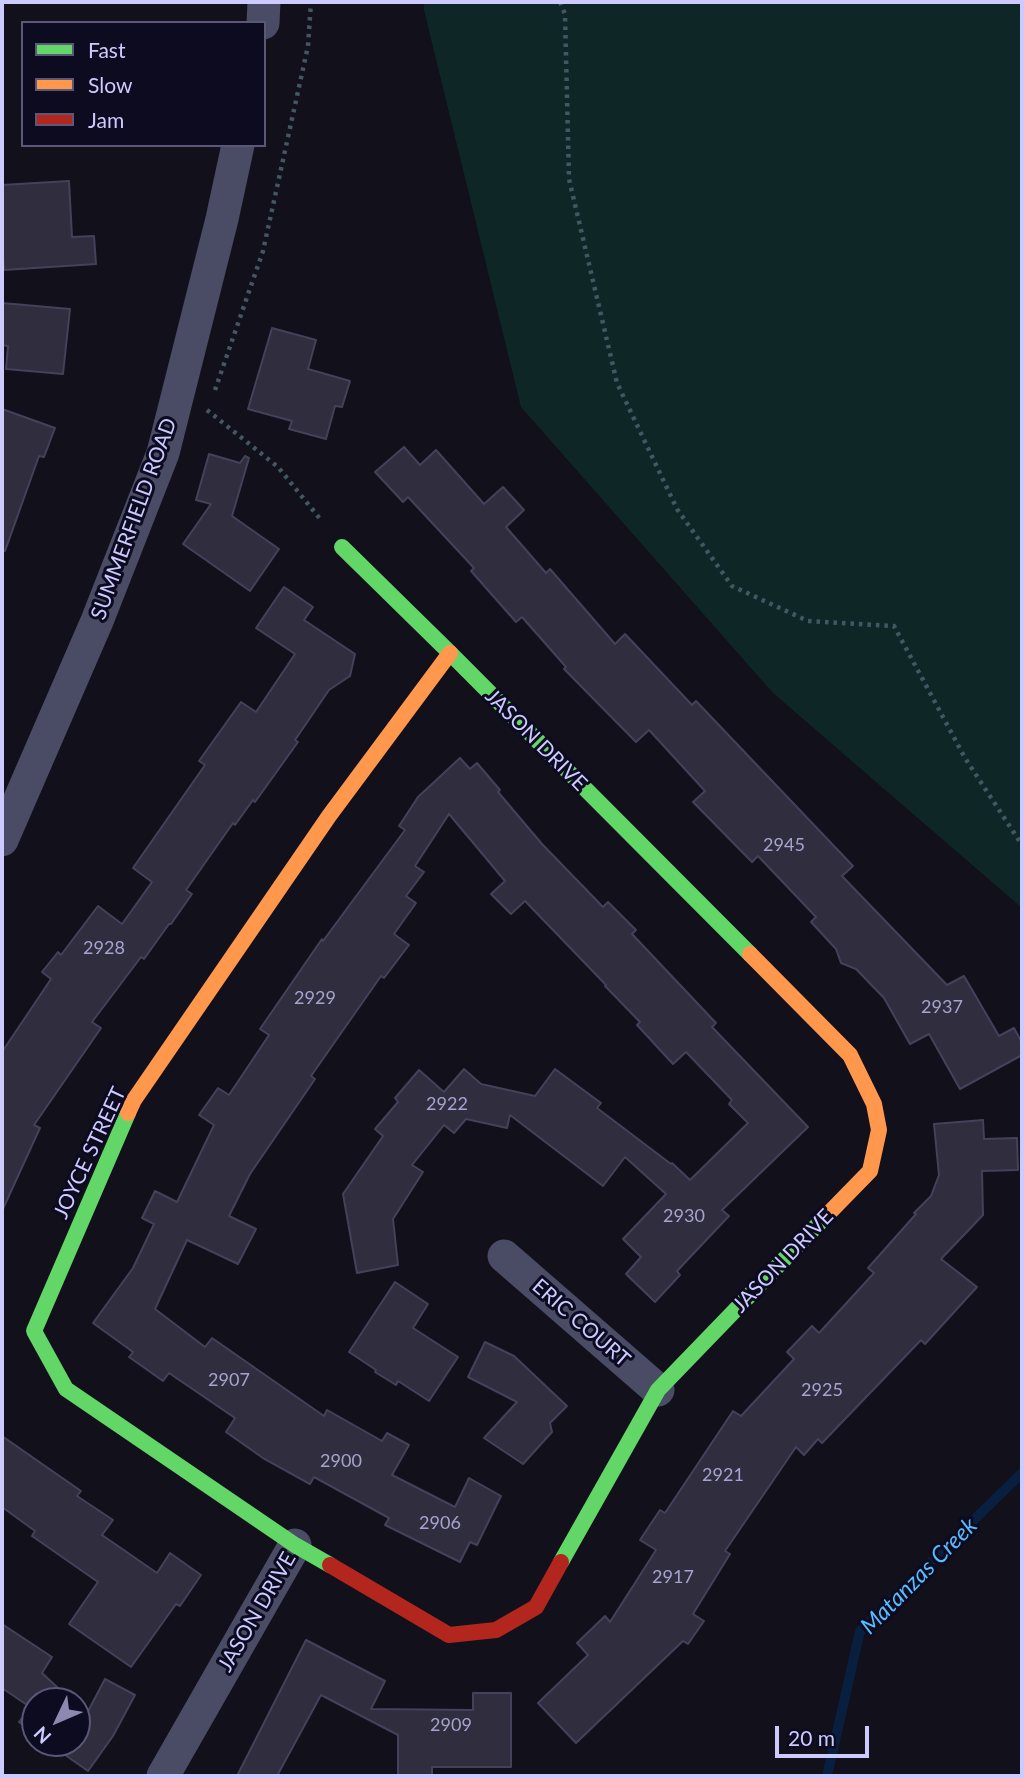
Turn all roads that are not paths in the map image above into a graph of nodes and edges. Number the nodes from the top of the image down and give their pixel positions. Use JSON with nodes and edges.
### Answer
{"nodes":[{"id":1,"x":264,"y":2,"type":"edge"},
{"id":2,"x":263,"y":21,"type":"edge"},
{"id":3,"x":238,"y":147,"type":"edge"},
{"id":4,"x":342,"y":547,"type":"road end"},
{"id":5,"x":450,"y":653,"type":"junction"},
{"id":6,"x":2,"y":840,"type":"edge"},
{"id":7,"x":504,"y":1256,"type":"dead end"},
{"id":8,"x":658,"y":1390,"type":"junction"},
{"id":9,"x":295,"y":1545,"type":"junction"},
{"id":10,"x":163,"y":1776,"type":"edge"}],
"edges":[{"from":1,"to":2,"type":"street"},
{"from":3,"to":6,"type":"street","name":"SUMMERFIELD ROAD"},
{"from":4,"to":5,"type":"street","name":"JASON DRIVE"},
{"from":5,"to":8,"type":"street","name":"JASON DRIVE"},
{"from":5,"to":9,"type":"street","name":"JOYCE STREET"},
{"from":7,"to":8,"type":"street","name":"ERIC COURT"},
{"from":8,"to":9,"type":"street","name":"JASON DRIVE"},
{"from":9,"to":10,"type":"street","name":"JASON DRIVE"}]}
